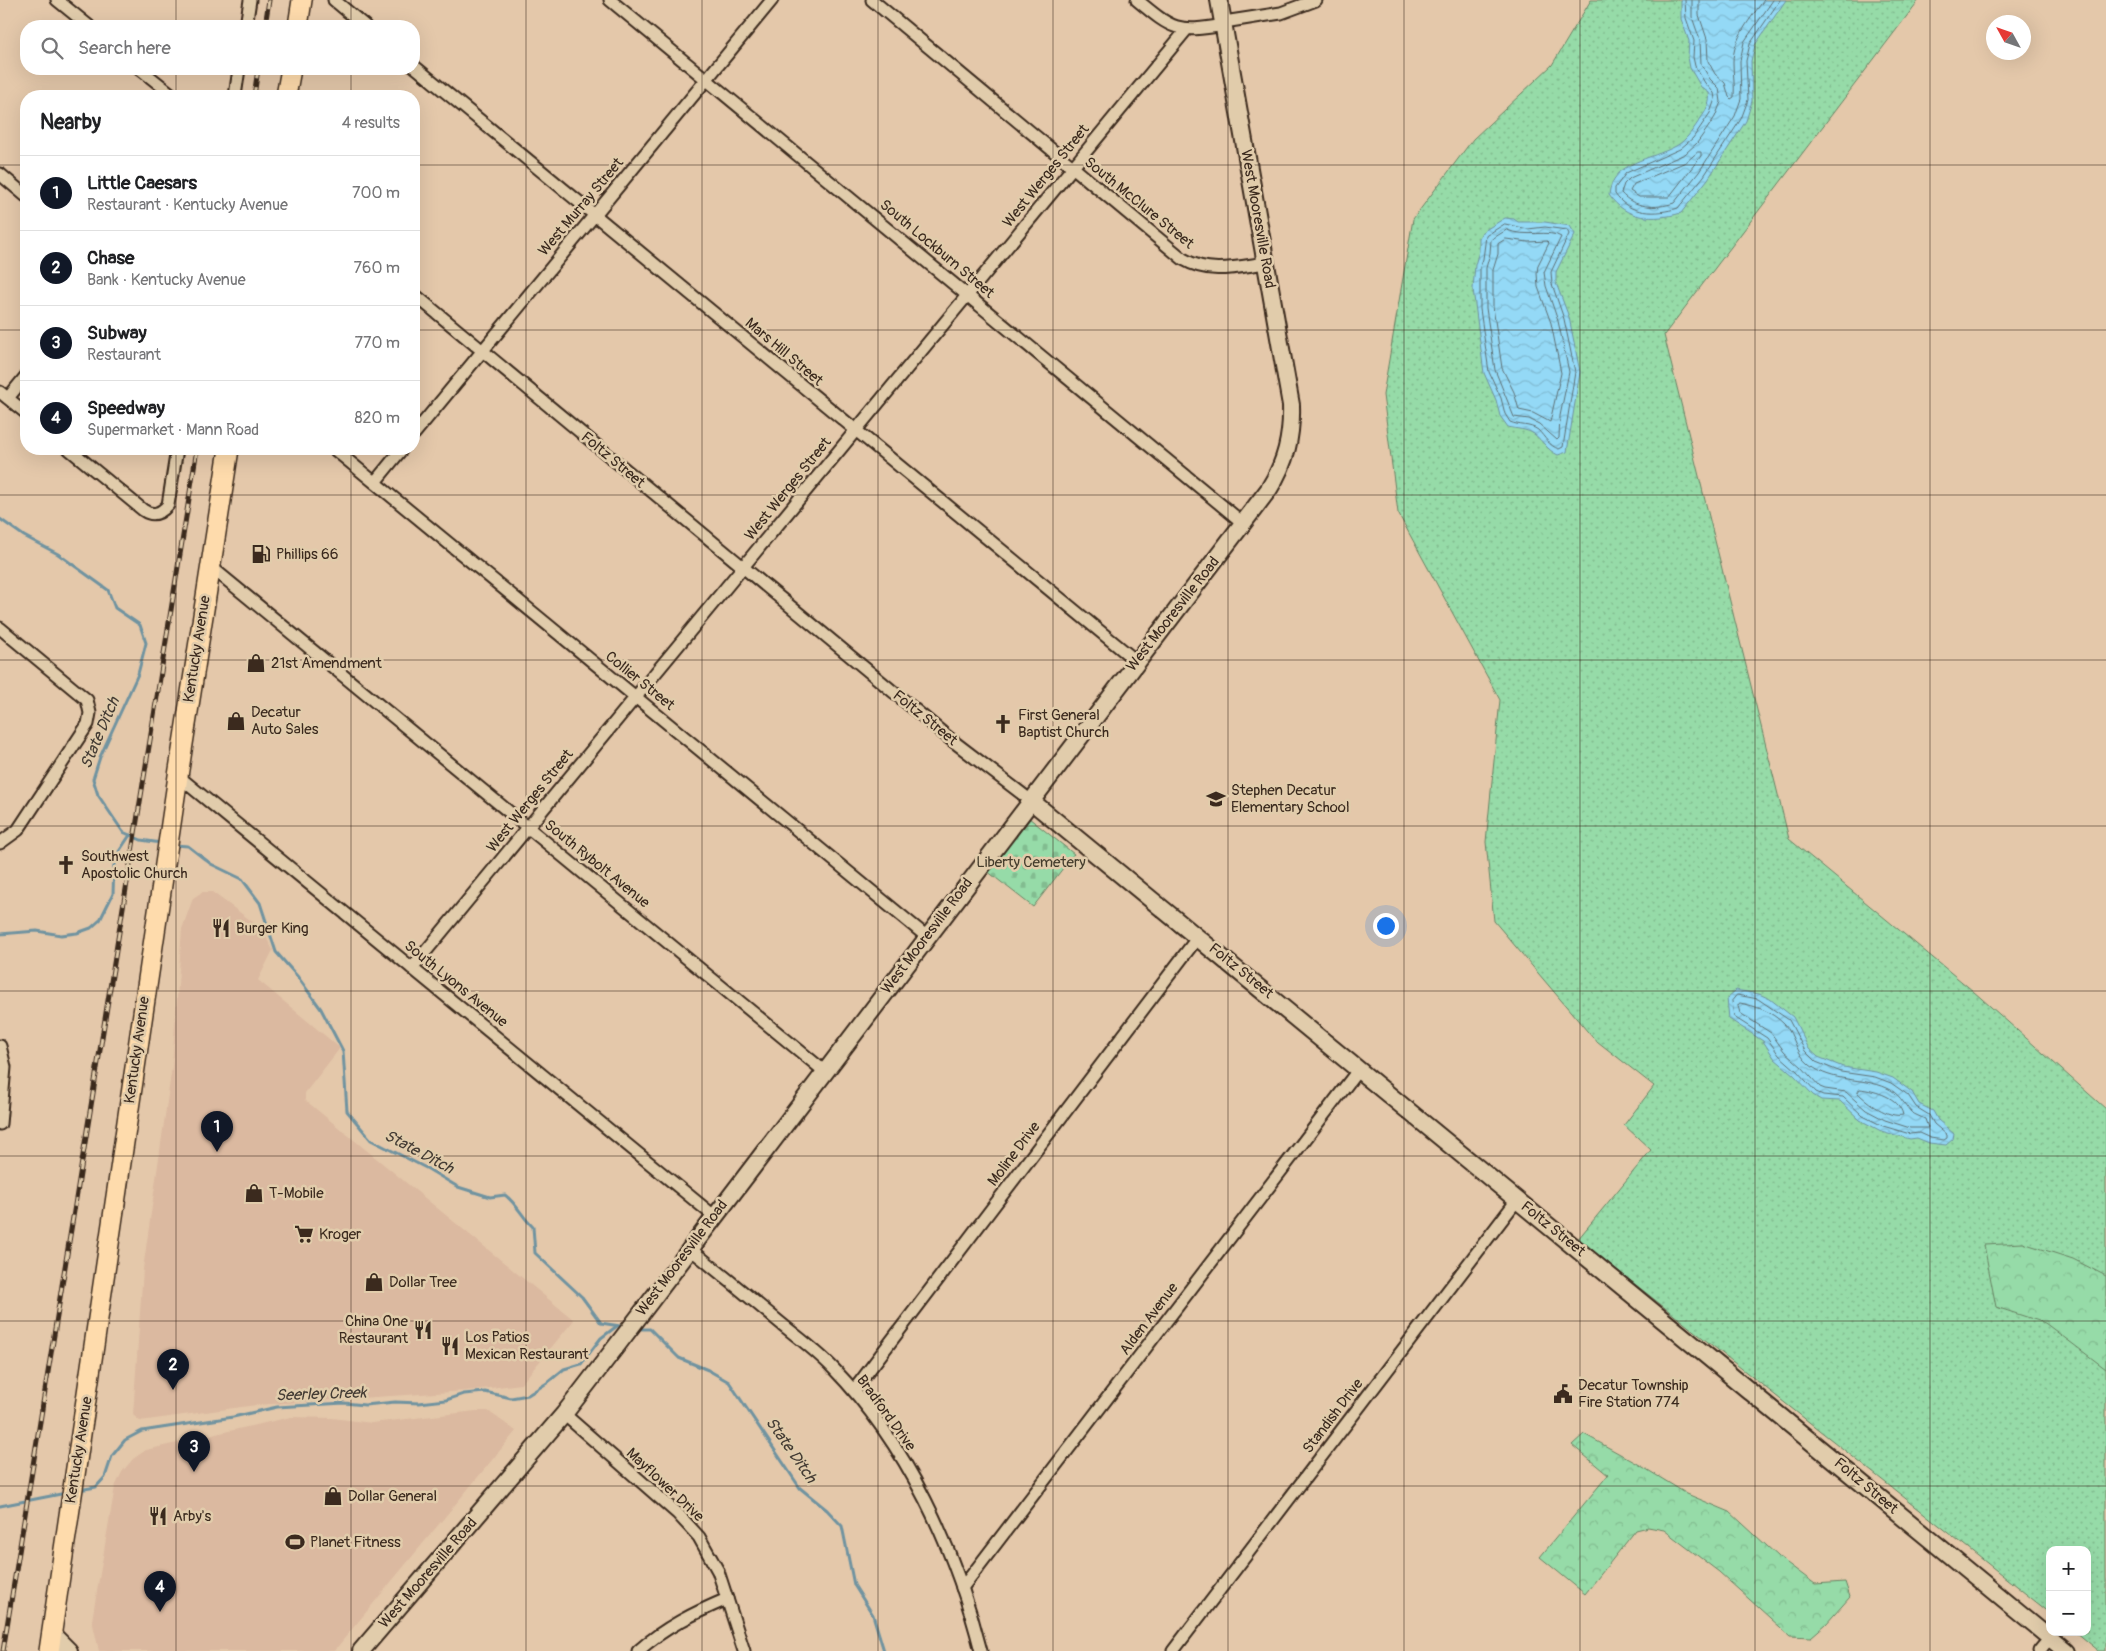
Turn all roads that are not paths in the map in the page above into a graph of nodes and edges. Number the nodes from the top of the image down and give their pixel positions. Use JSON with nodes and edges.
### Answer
{"nodes":[{"id":1,"x":56,"y":0,"type":"edge"},
{"id":2,"x":250,"y":0,"type":"edge"},
{"id":3,"x":302,"y":0,"type":"edge"},
{"id":4,"x":334,"y":0,"type":"edge"},
{"id":5,"x":610,"y":0,"type":"edge"},
{"id":6,"x":772,"y":0,"type":"edge"},
{"id":7,"x":872,"y":0,"type":"edge"},
{"id":8,"x":1137,"y":0,"type":"edge"},
{"id":9,"x":1219,"y":0,"type":"edge"},
{"id":10,"x":1316,"y":0,"type":"edge"},
{"id":11,"x":81,"y":20,"type":"edge"},
{"id":12,"x":247,"y":20,"type":"edge"},
{"id":13,"x":299,"y":20,"type":"edge"},
{"id":14,"x":358,"y":20,"type":"edge"},
{"id":15,"x":1224,"y":24,"type":"junction"},
{"id":16,"x":1187,"y":29,"type":"junction"},
{"id":17,"x":420,"y":71,"type":"edge"},
{"id":18,"x":148,"y":75,"type":"edge"},
{"id":19,"x":238,"y":75,"type":"edge"},
{"id":20,"x":290,"y":75,"type":"edge"},
{"id":21,"x":707,"y":79,"type":"junction"},
{"id":22,"x":166,"y":90,"type":"edge"},
{"id":23,"x":236,"y":90,"type":"edge"},
{"id":24,"x":287,"y":90,"type":"edge"},
{"id":25,"x":1073,"y":167,"type":"junction"},
{"id":26,"x":0,"y":174,"type":"edge"},
{"id":27,"x":20,"y":191,"type":"edge"},
{"id":28,"x":594,"y":215,"type":"junction"},
{"id":29,"x":1266,"y":263,"type":"junction"},
{"id":30,"x":968,"y":294,"type":"junction"},
{"id":31,"x":420,"y":299,"type":"edge"},
{"id":32,"x":482,"y":351,"type":"junction"},
{"id":33,"x":20,"y":381,"type":"edge"},
{"id":34,"x":4,"y":395,"type":"edge"},
{"id":35,"x":20,"y":408,"type":"edge"},
{"id":36,"x":420,"y":427,"type":"edge"},
{"id":37,"x":855,"y":430,"type":"junction"},
{"id":38,"x":76,"y":455,"type":"edge"},
{"id":39,"x":176,"y":455,"type":"edge"},
{"id":40,"x":228,"y":455,"type":"edge"},
{"id":41,"x":341,"y":455,"type":"edge"},
{"id":42,"x":397,"y":455,"type":"edge"},
{"id":43,"x":375,"y":482,"type":"junction"},
{"id":44,"x":1243,"y":523,"type":"junction"},
{"id":45,"x":210,"y":566,"type":"junction"},
{"id":46,"x":742,"y":568,"type":"junction"},
{"id":47,"x":0,"y":628,"type":"edge"},
{"id":48,"x":1136,"y":661,"type":"junction"},
{"id":49,"x":636,"y":697,"type":"junction"},
{"id":50,"x":178,"y":776,"type":"junction"},
{"id":51,"x":1030,"y":800,"type":"junction"},
{"id":52,"x":529,"y":827,"type":"junction"},
{"id":53,"x":0,"y":843,"type":"edge"},
{"id":54,"x":926,"y":936,"type":"junction"},
{"id":55,"x":1198,"y":937,"type":"junction"},
{"id":56,"x":412,"y":968,"type":"junction"},
{"id":57,"x":0,"y":1046,"type":"edge"},
{"id":58,"x":1359,"y":1069,"type":"junction"},
{"id":59,"x":824,"y":1071,"type":"junction"},
{"id":60,"x":0,"y":1124,"type":"edge"},
{"id":61,"x":1518,"y":1200,"type":"junction"},
{"id":62,"x":714,"y":1216,"type":"junction"},
{"id":63,"x":690,"y":1248,"type":"junction"},
{"id":64,"x":854,"y":1390,"type":"junction"},
{"id":65,"x":564,"y":1414,"type":"junction"},
{"id":66,"x":962,"y":1588,"type":"junction"},
{"id":67,"x":727,"y":1599,"type":"junction"},
{"id":68,"x":2050,"y":1638,"type":"junction"},
{"id":69,"x":50,"y":1642,"type":"edge"},
{"id":70,"x":2063,"y":1650,"type":"edge"},
{"id":71,"x":69,"y":1651,"type":"edge"},
{"id":72,"x":361,"y":1651,"type":"edge"},
{"id":73,"x":638,"y":1651,"type":"edge"},
{"id":74,"x":744,"y":1651,"type":"edge"},
{"id":75,"x":981,"y":1651,"type":"edge"},
{"id":76,"x":1173,"y":1651,"type":"edge"},
{"id":77,"x":2039,"y":1651,"type":"edge"}],
"edges":[{"from":1,"to":11,"type":"street"},
{"from":2,"to":12,"type":"street"},
{"from":3,"to":13,"type":"main road"},
{"from":4,"to":14,"type":"street"},
{"from":5,"to":21,"type":"street","name":"South Lockburn Street"},
{"from":6,"to":21,"type":"street","name":"West Murray Street"},
{"from":7,"to":25,"type":"street","name":"South McClure Street"},
{"from":8,"to":16,"type":"street"},
{"from":9,"to":15,"type":"main road","name":"West Mooresville Road"},
{"from":10,"to":15,"type":"street"},
{"from":15,"to":16,"type":"street"},
{"from":15,"to":29,"type":"main road","name":"West Mooresville Road"},
{"from":16,"to":25,"type":"street","name":"West Werges Street"},
{"from":17,"to":28,"type":"street","name":"Mars Hill Street"},
{"from":18,"to":22,"type":"street"},
{"from":19,"to":23,"type":"street"},
{"from":20,"to":24,"type":"main road"},
{"from":21,"to":28,"type":"street","name":"West Murray Street"},
{"from":21,"to":30,"type":"street","name":"South Lockburn Street"},
{"from":25,"to":29,"type":"street","name":"South McClure Street"},
{"from":25,"to":30,"type":"street","name":"West Werges Street"},
{"from":26,"to":27,"type":"street"},
{"from":28,"to":32,"type":"street","name":"West Murray Street"},
{"from":28,"to":37,"type":"street","name":"Mars Hill Street"},
{"from":29,"to":44,"type":"main road","name":"West Mooresville Road"},
{"from":30,"to":37,"type":"street","name":"West Werges Street"},
{"from":30,"to":44,"type":"street","name":"South Lockburn Street"},
{"from":31,"to":32,"type":"street","name":"Foltz Street"},
{"from":32,"to":36,"type":"street","name":"West Murray Street"},
{"from":32,"to":46,"type":"street","name":"Foltz Street"},
{"from":33,"to":34,"type":"street"},
{"from":34,"to":35,"type":"street"},
{"from":37,"to":46,"type":"street","name":"West Werges Street"},
{"from":37,"to":48,"type":"street","name":"Mars Hill Street"},
{"from":38,"to":39,"type":"street"},
{"from":40,"to":45,"type":"main road","name":"Kentucky Avenue"},
{"from":41,"to":43,"type":"street","name":"Collier Street"},
{"from":42,"to":43,"type":"street"},
{"from":43,"to":49,"type":"street","name":"Collier Street"},
{"from":44,"to":48,"type":"main road","name":"West Mooresville Road"},
{"from":45,"to":50,"type":"main road","name":"Kentucky Avenue"},
{"from":45,"to":52,"type":"street","name":"South Rybolt Avenue"},
{"from":46,"to":49,"type":"street","name":"West Werges Street"},
{"from":46,"to":51,"type":"street","name":"Foltz Street"},
{"from":47,"to":53,"type":"street"},
{"from":48,"to":51,"type":"main road","name":"West Mooresville Road"},
{"from":49,"to":52,"type":"street","name":"West Werges Street"},
{"from":49,"to":54,"type":"street","name":"Collier Street"},
{"from":50,"to":56,"type":"street","name":"South Lyons Avenue"},
{"from":50,"to":69,"type":"main road","name":"Kentucky Avenue"},
{"from":51,"to":54,"type":"main road","name":"West Mooresville Road"},
{"from":51,"to":55,"type":"main road","name":"Foltz Street"},
{"from":52,"to":56,"type":"street","name":"West Werges Street"},
{"from":52,"to":59,"type":"street","name":"South Rybolt Avenue"},
{"from":54,"to":59,"type":"main road","name":"West Mooresville Road"},
{"from":55,"to":58,"type":"main road","name":"Foltz Street"},
{"from":55,"to":64,"type":"street","name":"Moline Drive"},
{"from":56,"to":62,"type":"street","name":"South Lyons Avenue"},
{"from":57,"to":60,"type":"street"},
{"from":58,"to":61,"type":"main road","name":"Foltz Street"},
{"from":58,"to":66,"type":"street","name":"Alden Avenue"},
{"from":59,"to":62,"type":"main road","name":"West Mooresville Road"},
{"from":61,"to":68,"type":"main road","name":"Foltz Street"},
{"from":61,"to":76,"type":"street","name":"Standish Drive"},
{"from":62,"to":63,"type":"main road","name":"West Mooresville Road"},
{"from":63,"to":64,"type":"street","name":"Bradford Drive"},
{"from":63,"to":65,"type":"main road","name":"West Mooresville Road"},
{"from":64,"to":66,"type":"street","name":"Bradford Drive"},
{"from":65,"to":67,"type":"street","name":"Mayflower Drive"},
{"from":65,"to":72,"type":"main road","name":"West Mooresville Road"},
{"from":66,"to":75,"type":"street","name":"Bradford Drive"},
{"from":67,"to":73,"type":"street"},
{"from":67,"to":74,"type":"street","name":"Mayflower Drive"},
{"from":68,"to":70,"type":"main road","name":"Foltz Street"},
{"from":68,"to":77,"type":"street"},
{"from":69,"to":71,"type":"main road"}]}
